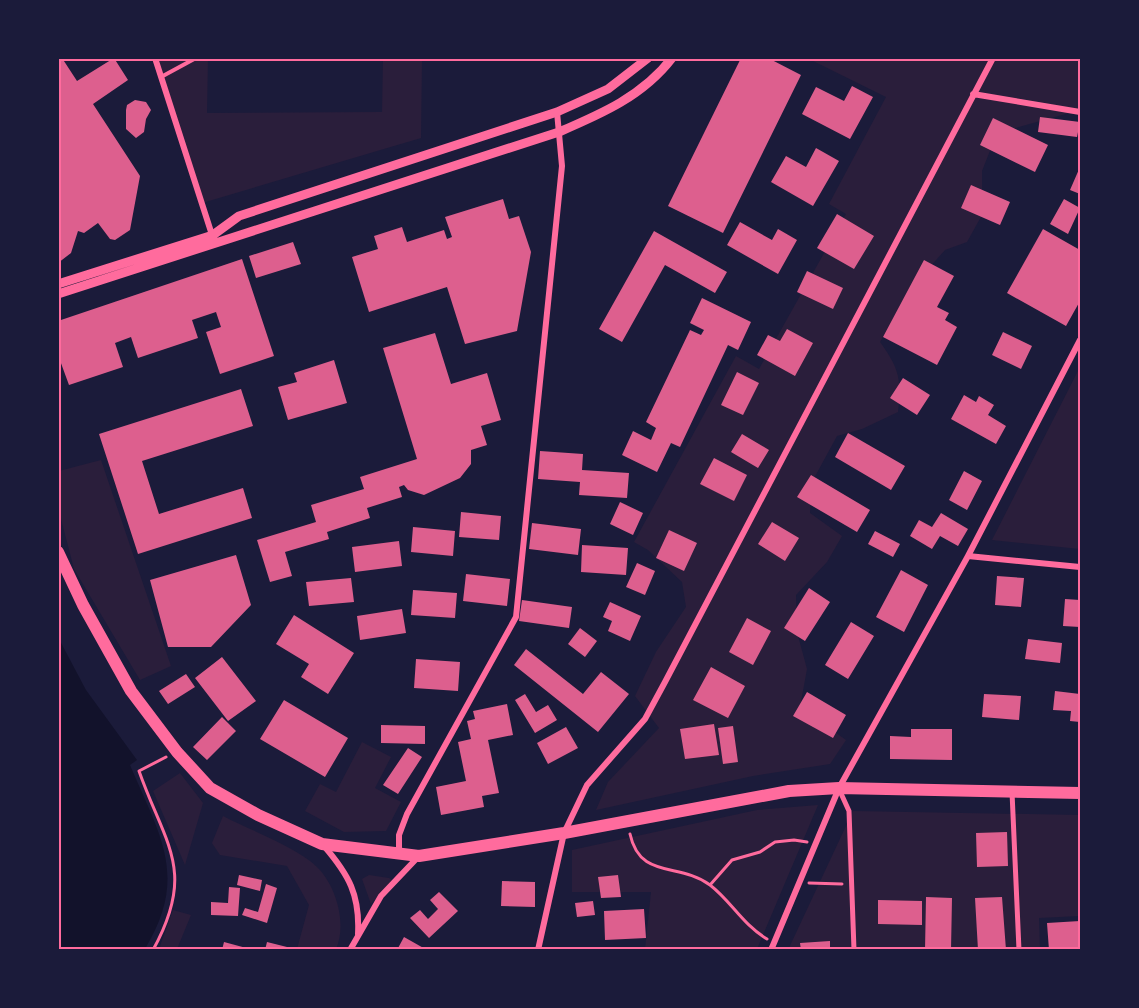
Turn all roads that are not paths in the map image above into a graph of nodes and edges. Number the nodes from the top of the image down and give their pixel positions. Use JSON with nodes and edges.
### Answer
{"nodes":[{"id":1,"x":155,"y":58,"type":"edge"},
{"id":2,"x":196,"y":58,"type":"edge"},
{"id":3,"x":648,"y":58,"type":"edge"},
{"id":4,"x":672,"y":58,"type":"edge"},
{"id":5,"x":993,"y":58,"type":"edge"},
{"id":6,"x":161,"y":77,"type":"junction"},
{"id":7,"x":973,"y":94,"type":"junction"},
{"id":8,"x":557,"y":112,"type":"junction"},
{"id":9,"x":1080,"y":112,"type":"edge"},
{"id":10,"x":559,"y":132,"type":"junction"},
{"id":11,"x":214,"y":240,"type":"junction"},
{"id":12,"x":58,"y":284,"type":"edge"},
{"id":13,"x":58,"y":294,"type":"edge"},
{"id":14,"x":1080,"y":340,"type":"edge"},
{"id":15,"x":58,"y":552,"type":"edge"},
{"id":16,"x":968,"y":556,"type":"junction"},
{"id":17,"x":1080,"y":567,"type":"edge"},
{"id":18,"x":839,"y":788,"type":"junction"},
{"id":19,"x":1011,"y":791,"type":"junction"},
{"id":20,"x":1080,"y":793,"type":"edge"},
{"id":21,"x":564,"y":833,"type":"junction"},
{"id":22,"x":322,"y":844,"type":"junction"},
{"id":23,"x":399,"y":854,"type":"junction"},
{"id":24,"x":419,"y":856,"type":"junction"},
{"id":25,"x":358,"y":934,"type":"junction"},
{"id":26,"x":772,"y":946,"type":"edge"},
{"id":27,"x":350,"y":950,"type":"edge"},
{"id":28,"x":538,"y":950,"type":"edge"},
{"id":29,"x":854,"y":950,"type":"edge"},
{"id":30,"x":1019,"y":950,"type":"edge"}],
"edges":[{"from":1,"to":6,"type":"street"},
{"from":2,"to":6,"type":"lane"},
{"from":3,"to":8,"type":"street"},
{"from":4,"to":10,"type":"street"},
{"from":5,"to":7,"type":"street"},
{"from":6,"to":11,"type":"street"},
{"from":7,"to":9,"type":"street"},
{"from":7,"to":21,"type":"street"},
{"from":8,"to":10,"type":"street"},
{"from":8,"to":11,"type":"street"},
{"from":10,"to":11,"type":"street"},
{"from":10,"to":23,"type":"street"},
{"from":11,"to":12,"type":"street"},
{"from":11,"to":13,"type":"street"},
{"from":14,"to":16,"type":"street"},
{"from":15,"to":22,"type":"main road"},
{"from":16,"to":17,"type":"street"},
{"from":16,"to":18,"type":"street"},
{"from":18,"to":19,"type":"main road"},
{"from":18,"to":21,"type":"main road"},
{"from":18,"to":26,"type":"street"},
{"from":18,"to":29,"type":"street"},
{"from":19,"to":20,"type":"main road"},
{"from":19,"to":30,"type":"street"},
{"from":21,"to":24,"type":"main road"},
{"from":21,"to":28,"type":"street"},
{"from":22,"to":23,"type":"main road"},
{"from":22,"to":25,"type":"street"},
{"from":23,"to":24,"type":"main road"},
{"from":24,"to":25,"type":"street"},
{"from":25,"to":27,"type":"street"}]}
